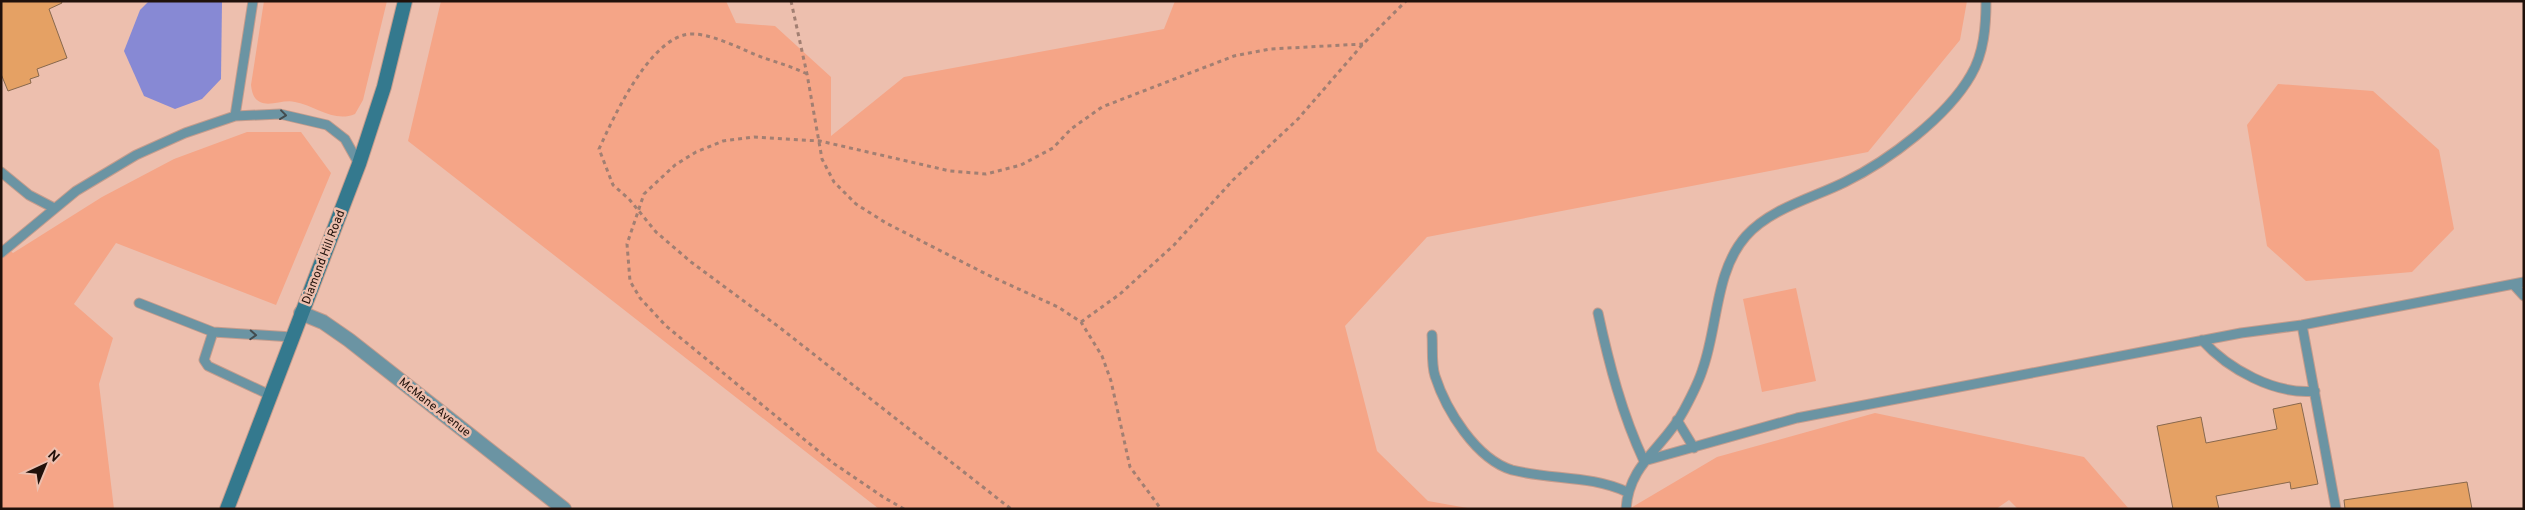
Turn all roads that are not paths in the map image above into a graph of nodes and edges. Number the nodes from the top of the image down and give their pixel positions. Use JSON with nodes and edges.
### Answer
{"nodes":[{"id":1,"x":253,"y":1,"type":"edge"},
{"id":2,"x":405,"y":1,"type":"edge"},
{"id":3,"x":1986,"y":1,"type":"edge"},
{"id":4,"x":235,"y":116,"type":"junction"},
{"id":5,"x":359,"y":164,"type":"junction"},
{"id":6,"x":1,"y":172,"type":"edge"},
{"id":7,"x":54,"y":208,"type":"junction"},
{"id":8,"x":1,"y":253,"type":"edge"},
{"id":9,"x":2524,"y":282,"type":"edge"},
{"id":10,"x":2513,"y":284,"type":"junction"},
{"id":11,"x":2524,"y":296,"type":"edge"},
{"id":12,"x":139,"y":303,"type":"dead end"},
{"id":13,"x":301,"y":313,"type":"junction"},
{"id":14,"x":1598,"y":313,"type":"dead end"},
{"id":15,"x":2302,"y":326,"type":"junction"},
{"id":16,"x":213,"y":332,"type":"junction"},
{"id":17,"x":1432,"y":334,"type":"dead end"},
{"id":18,"x":292,"y":337,"type":"junction"},
{"id":19,"x":2202,"y":340,"type":"junction"},
{"id":20,"x":2315,"y":391,"type":"junction"},
{"id":21,"x":270,"y":395,"type":"junction"},
{"id":22,"x":1677,"y":420,"type":"junction"},
{"id":23,"x":1694,"y":448,"type":"junction"},
{"id":24,"x":1644,"y":461,"type":"junction"},
{"id":25,"x":1628,"y":492,"type":"junction"},
{"id":26,"x":227,"y":509,"type":"edge"},
{"id":27,"x":564,"y":509,"type":"edge"},
{"id":28,"x":1626,"y":509,"type":"edge"},
{"id":29,"x":2336,"y":509,"type":"edge"}],
"edges":[{"from":1,"to":4,"type":"lane"},
{"from":2,"to":5,"type":"main road","name":"Diamond Hill Road"},
{"from":3,"to":22,"type":"lane"},
{"from":4,"to":5,"type":"lane","one_way":true},
{"from":4,"to":7,"type":"lane"},
{"from":5,"to":13,"type":"main road","name":"Diamond Hill Road"},
{"from":6,"to":7,"type":"lane"},
{"from":7,"to":8,"type":"lane"},
{"from":9,"to":10,"type":"lane"},
{"from":10,"to":11,"type":"lane"},
{"from":10,"to":15,"type":"lane"},
{"from":12,"to":16,"type":"lane"},
{"from":13,"to":18,"type":"main road","name":"Diamond Hill Road"},
{"from":13,"to":27,"type":"street","name":"McMane Avenue"},
{"from":14,"to":24,"type":"lane"},
{"from":15,"to":19,"type":"lane"},
{"from":15,"to":20,"type":"lane"},
{"from":16,"to":18,"type":"lane","one_way":true},
{"from":16,"to":21,"type":"lane"},
{"from":17,"to":25,"type":"lane"},
{"from":18,"to":21,"type":"main road","name":"Diamond Hill Road"},
{"from":19,"to":20,"type":"lane"},
{"from":19,"to":23,"type":"lane"},
{"from":20,"to":29,"type":"lane"},
{"from":21,"to":26,"type":"main road","name":"Diamond Hill Road"},
{"from":22,"to":23,"type":"lane"},
{"from":22,"to":24,"type":"lane"},
{"from":23,"to":24,"type":"lane"},
{"from":24,"to":25,"type":"lane"},
{"from":25,"to":28,"type":"lane"}]}
